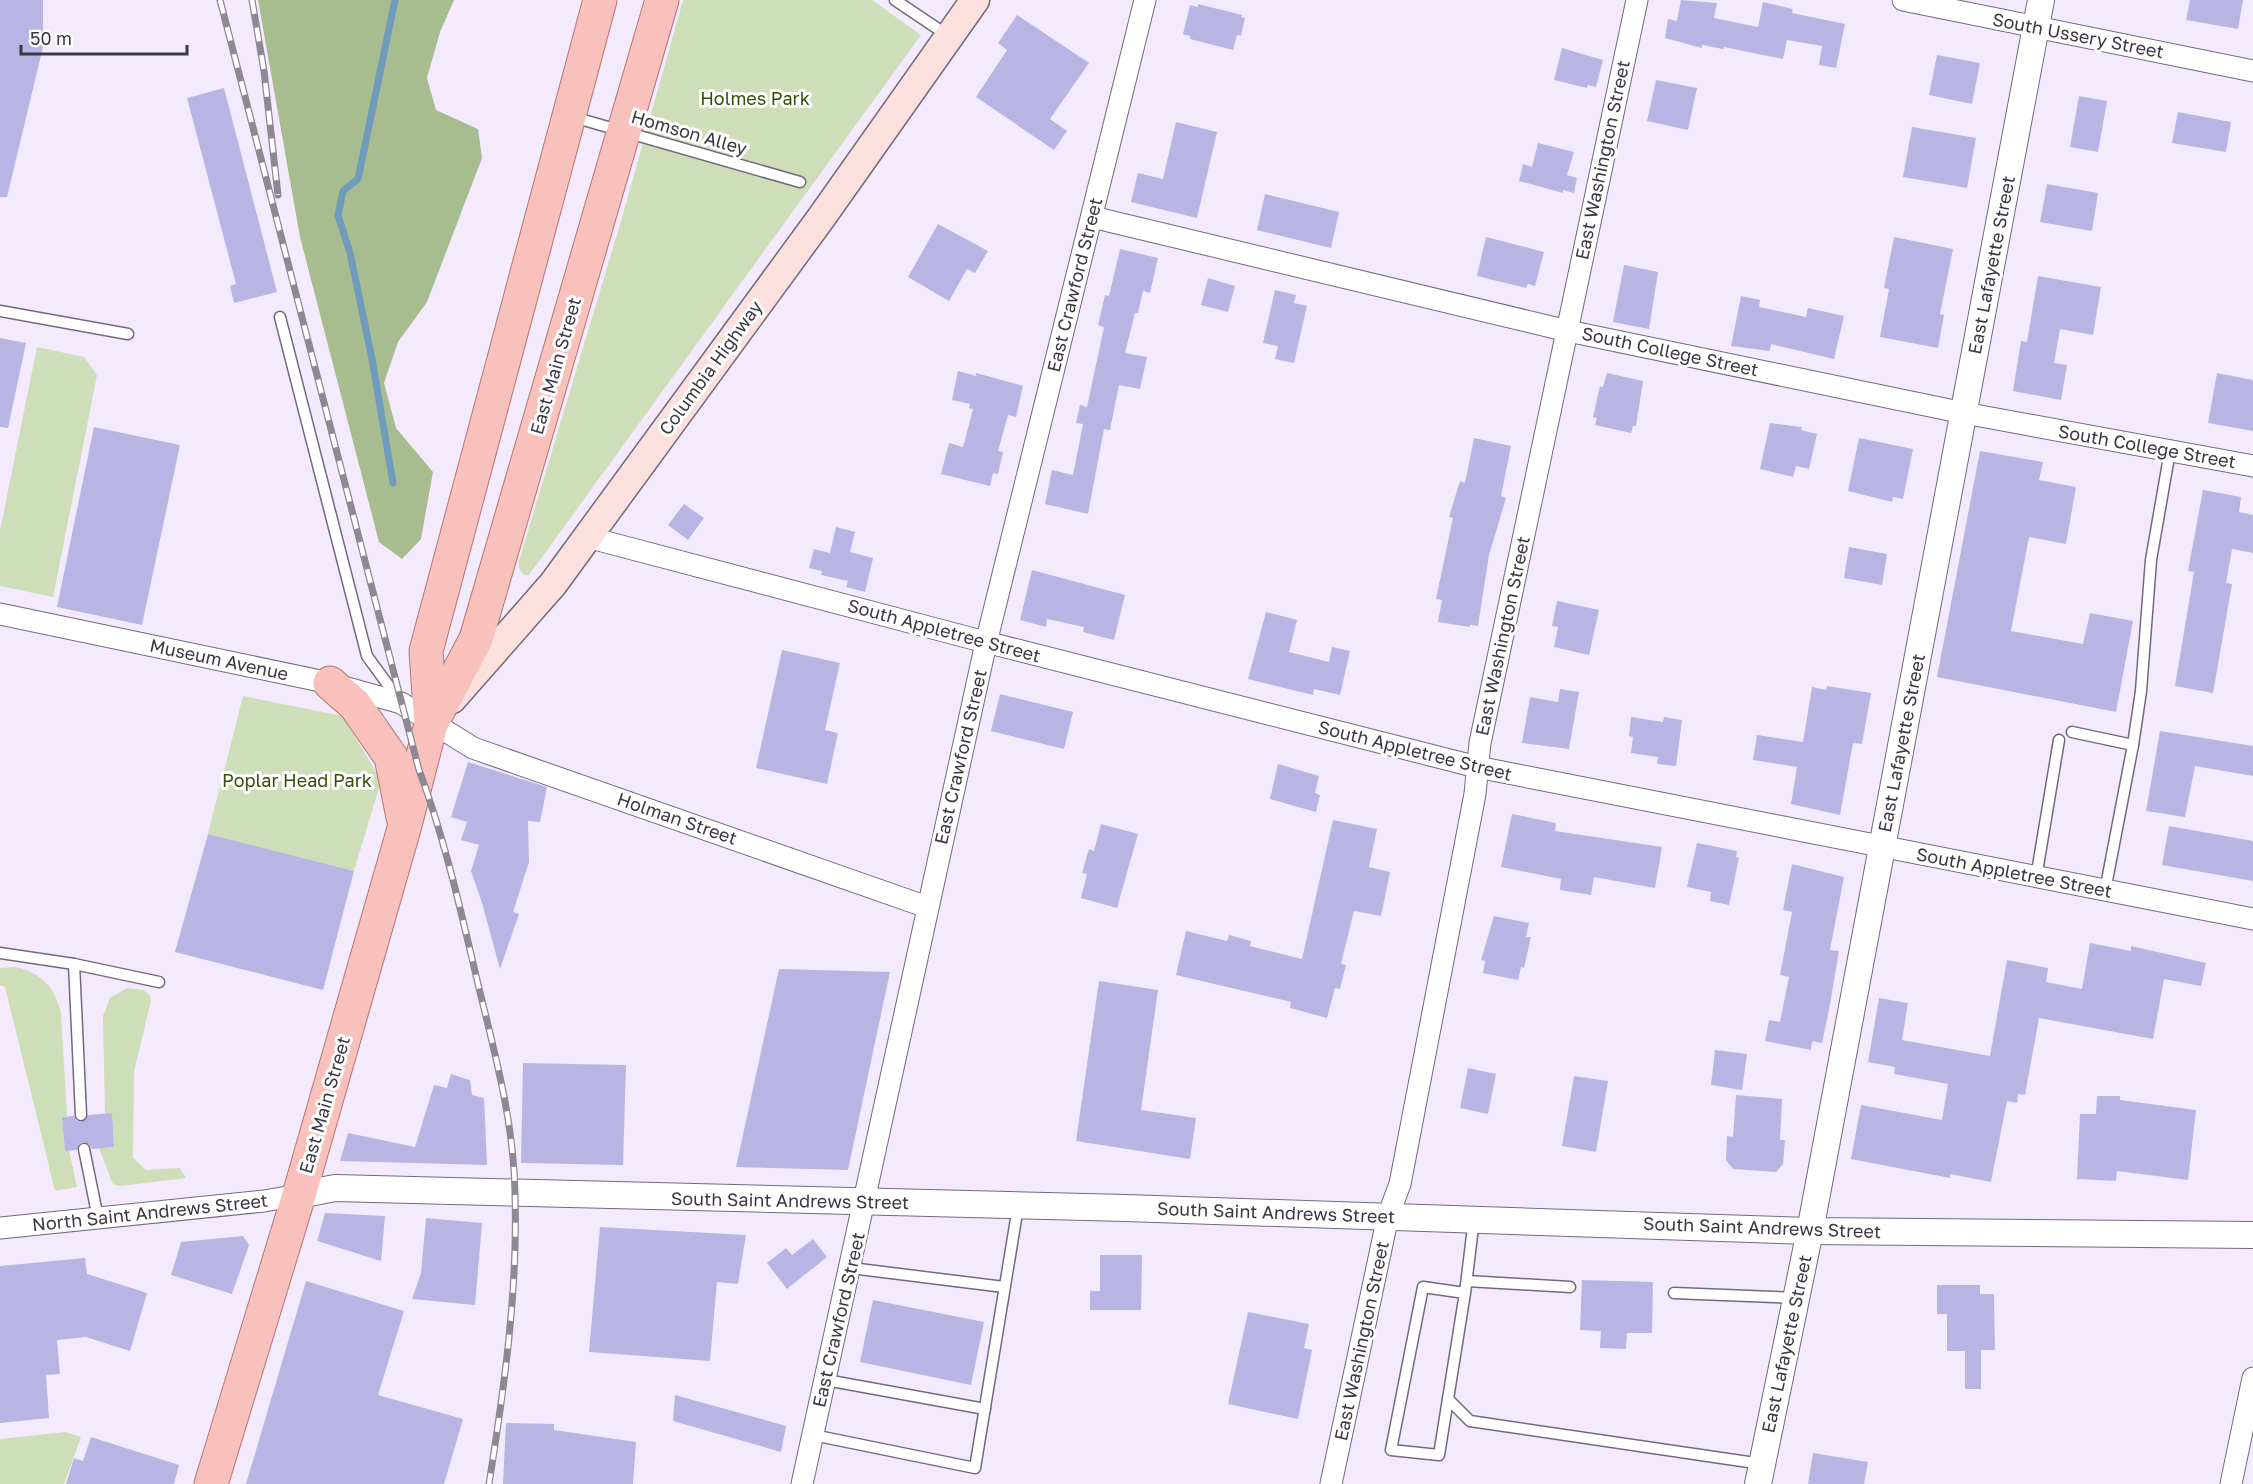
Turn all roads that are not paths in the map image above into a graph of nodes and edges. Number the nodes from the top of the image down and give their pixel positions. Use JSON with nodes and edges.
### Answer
{"nodes":[{"id":1,"x":600,"y":0,"type":"edge"},
{"id":2,"x":662,"y":0,"type":"edge"},
{"id":3,"x":895,"y":0,"type":"edge"},
{"id":4,"x":975,"y":0,"type":"edge"},
{"id":5,"x":1145,"y":0,"type":"edge"},
{"id":6,"x":1637,"y":0,"type":"edge"},
{"id":7,"x":1903,"y":0,"type":"edge"},
{"id":8,"x":2041,"y":0,"type":"edge"},
{"id":9,"x":2036,"y":28,"type":"junction"},
{"id":10,"x":950,"y":37,"type":"junction"},
{"id":11,"x":2253,"y":71,"type":"edge"},
{"id":12,"x":568,"y":116,"type":"junction"},
{"id":13,"x":625,"y":131,"type":"junction"},
{"id":14,"x":800,"y":182,"type":"dead end"},
{"id":15,"x":1092,"y":217,"type":"junction"},
{"id":16,"x":0,"y":311,"type":"edge"},
{"id":17,"x":280,"y":317,"type":"dead end"},
{"id":18,"x":1568,"y":331,"type":"junction"},
{"id":19,"x":128,"y":334,"type":"dead end"},
{"id":20,"x":1964,"y":413,"type":"junction"},
{"id":21,"x":2170,"y":451,"type":"junction"},
{"id":22,"x":2253,"y":466,"type":"edge"},
{"id":23,"x":587,"y":537,"type":"junction"},
{"id":24,"x":0,"y":614,"type":"edge"},
{"id":25,"x":986,"y":643,"type":"junction"},
{"id":26,"x":330,"y":683,"type":"junction"},
{"id":27,"x":401,"y":703,"type":"junction"},
{"id":28,"x":431,"y":724,"type":"junction"},
{"id":29,"x":2072,"y":732,"type":"dead end"},
{"id":30,"x":2059,"y":740,"type":"dead end"},
{"id":31,"x":2133,"y":745,"type":"junction"},
{"id":32,"x":1477,"y":767,"type":"junction"},
{"id":33,"x":405,"y":825,"type":"junction"},
{"id":34,"x":1882,"y":848,"type":"junction"},
{"id":35,"x":2036,"y":878,"type":"junction"},
{"id":36,"x":2105,"y":891,"type":"junction"},
{"id":37,"x":927,"y":907,"type":"junction"},
{"id":38,"x":2253,"y":919,"type":"edge"},
{"id":39,"x":0,"y":953,"type":"edge"},
{"id":40,"x":74,"y":964,"type":"junction"},
{"id":41,"x":159,"y":982,"type":"dead end"},
{"id":42,"x":81,"y":1115,"type":"dead end"},
{"id":43,"x":84,"y":1149,"type":"dead end"},
{"id":44,"x":299,"y":1195,"type":"junction"},
{"id":45,"x":866,"y":1203,"type":"junction"},
{"id":46,"x":1018,"y":1207,"type":"junction"},
{"id":47,"x":1388,"y":1216,"type":"junction"},
{"id":48,"x":98,"y":1218,"type":"junction"},
{"id":49,"x":1474,"y":1219,"type":"junction"},
{"id":50,"x":0,"y":1228,"type":"edge"},
{"id":51,"x":1810,"y":1231,"type":"junction"},
{"id":52,"x":2253,"y":1235,"type":"edge"},
{"id":53,"x":851,"y":1268,"type":"junction"},
{"id":54,"x":1004,"y":1287,"type":"junction"},
{"id":55,"x":1466,"y":1287,"type":"junction"},
{"id":56,"x":1570,"y":1287,"type":"dead end"},
{"id":57,"x":1674,"y":1293,"type":"dead end"},
{"id":58,"x":1796,"y":1298,"type":"junction"},
{"id":59,"x":2253,"y":1378,"type":"edge"},
{"id":60,"x":826,"y":1380,"type":"junction"},
{"id":61,"x":1448,"y":1398,"type":"junction"},
{"id":62,"x":985,"y":1409,"type":"junction"},
{"id":63,"x":813,"y":1435,"type":"junction"},
{"id":64,"x":1760,"y":1474,"type":"edge"},
{"id":65,"x":211,"y":1484,"type":"edge"},
{"id":66,"x":802,"y":1484,"type":"edge"},
{"id":67,"x":1331,"y":1484,"type":"edge"},
{"id":68,"x":2231,"y":1484,"type":"edge"}],
"edges":[{"from":1,"to":12,"type":"main road","name":"East Main Street"},
{"from":2,"to":13,"type":"main road","name":"East Main Street"},
{"from":3,"to":10,"type":"lane"},
{"from":4,"to":10,"type":"main road","name":"Columbia Highway"},
{"from":5,"to":15,"type":"street","name":"East Crawford Street"},
{"from":6,"to":18,"type":"street","name":"East Washington Street"},
{"from":7,"to":9,"type":"street","name":"South Ussery Street"},
{"from":8,"to":9,"type":"street","name":"East Lafayette Street"},
{"from":9,"to":11,"type":"street","name":"South Ussery Street"},
{"from":9,"to":20,"type":"street","name":"East Lafayette Street"},
{"from":10,"to":23,"type":"main road","name":"Columbia Highway"},
{"from":12,"to":13,"type":"lane","name":"Homson Alley"},
{"from":12,"to":28,"type":"main road","name":"East Main Street"},
{"from":13,"to":14,"type":"lane","name":"Homson Alley"},
{"from":13,"to":28,"type":"main road","name":"East Main Street"},
{"from":15,"to":18,"type":"street","name":"South College Street"},
{"from":15,"to":25,"type":"street","name":"East Crawford Street"},
{"from":16,"to":19,"type":"lane"},
{"from":17,"to":27,"type":"lane"},
{"from":18,"to":20,"type":"street","name":"South College Street"},
{"from":18,"to":32,"type":"street","name":"East Washington Street"},
{"from":20,"to":21,"type":"street","name":"South College Street"},
{"from":20,"to":34,"type":"street","name":"East Lafayette Street"},
{"from":21,"to":22,"type":"street","name":"South College Street"},
{"from":21,"to":31,"type":"lane"},
{"from":23,"to":25,"type":"street","name":"South Appletree Street"},
{"from":23,"to":28,"type":"main road","name":"Columbia Highway"},
{"from":24,"to":26,"type":"street","name":"Museum Avenue"},
{"from":25,"to":32,"type":"street","name":"South Appletree Street"},
{"from":25,"to":37,"type":"street","name":"East Crawford Street"},
{"from":26,"to":27,"type":"street","name":"Museum Avenue"},
{"from":26,"to":33,"type":"main road"},
{"from":27,"to":28,"type":"street","name":"Museum Avenue"},
{"from":28,"to":33,"type":"main road","name":"East Main Street"},
{"from":28,"to":37,"type":"street","name":"Holman Street"},
{"from":29,"to":31,"type":"lane"},
{"from":30,"to":35,"type":"lane"},
{"from":31,"to":36,"type":"lane"},
{"from":32,"to":34,"type":"street","name":"South Appletree Street"},
{"from":32,"to":47,"type":"street","name":"East Washington Street"},
{"from":33,"to":44,"type":"main road","name":"East Main Street"},
{"from":34,"to":35,"type":"street","name":"South Appletree Street"},
{"from":34,"to":51,"type":"street","name":"East Lafayette Street"},
{"from":35,"to":36,"type":"street","name":"South Appletree Street"},
{"from":36,"to":38,"type":"street","name":"South Appletree Street"},
{"from":37,"to":45,"type":"street","name":"East Crawford Street"},
{"from":39,"to":40,"type":"lane"},
{"from":40,"to":41,"type":"lane"},
{"from":40,"to":42,"type":"lane"},
{"from":43,"to":48,"type":"lane"},
{"from":44,"to":45,"type":"street","name":"South Saint Andrews Street"},
{"from":44,"to":48,"type":"street","name":"North Saint Andrews Street"},
{"from":44,"to":65,"type":"main road","name":"East Main Street"},
{"from":45,"to":46,"type":"street","name":"South Saint Andrews Street"},
{"from":45,"to":53,"type":"street","name":"East Crawford Street"},
{"from":46,"to":47,"type":"street","name":"South Saint Andrews Street"},
{"from":46,"to":54,"type":"lane"},
{"from":47,"to":49,"type":"street","name":"South Saint Andrews Street"},
{"from":47,"to":67,"type":"street","name":"East Washington Street"},
{"from":48,"to":50,"type":"street","name":"North Saint Andrews Street"},
{"from":49,"to":51,"type":"street","name":"South Saint Andrews Street"},
{"from":49,"to":55,"type":"lane"},
{"from":51,"to":52,"type":"street","name":"South Saint Andrews Street"},
{"from":51,"to":58,"type":"street","name":"East Lafayette Street"},
{"from":53,"to":54,"type":"lane"},
{"from":53,"to":60,"type":"street","name":"East Crawford Street"},
{"from":54,"to":62,"type":"lane"},
{"from":55,"to":56,"type":"lane"},
{"from":55,"to":61,"type":"lane"},
{"from":55,"to":61,"type":"lane"},
{"from":57,"to":58,"type":"lane"},
{"from":58,"to":64,"type":"street","name":"East Lafayette Street"},
{"from":59,"to":68,"type":"street"},
{"from":60,"to":62,"type":"lane"},
{"from":60,"to":63,"type":"street","name":"East Crawford Street"},
{"from":61,"to":64,"type":"lane"},
{"from":62,"to":63,"type":"lane"},
{"from":63,"to":66,"type":"street","name":"East Crawford Street"}]}
